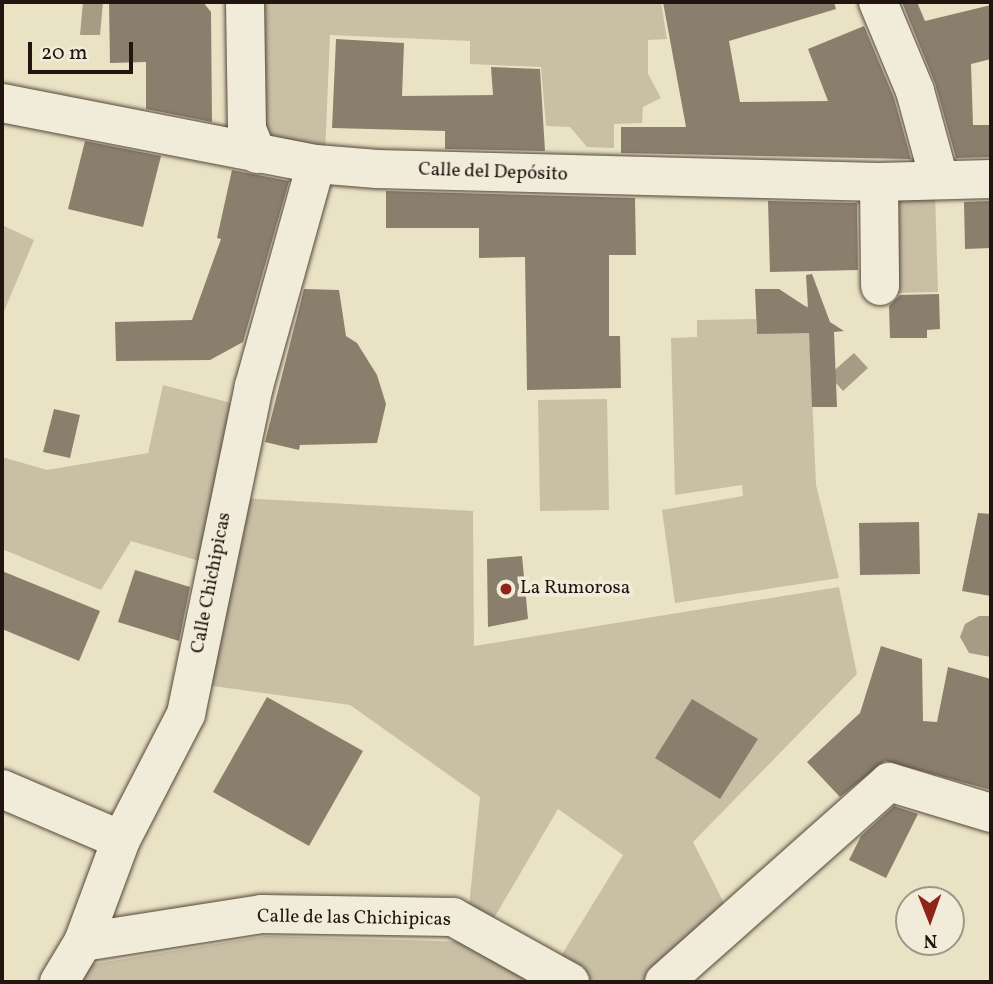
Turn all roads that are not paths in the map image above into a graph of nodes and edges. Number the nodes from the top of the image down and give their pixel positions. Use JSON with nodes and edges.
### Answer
{"nodes":[{"id":1,"x":245,"y":2,"type":"edge"},
{"id":2,"x":878,"y":2,"type":"edge"},
{"id":3,"x":2,"y":103,"type":"edge"},
{"id":4,"x":257,"y":154,"type":"junction"},
{"id":5,"x":316,"y":164,"type":"junction"},
{"id":6,"x":939,"y":179,"type":"junction"},
{"id":7,"x":991,"y":179,"type":"edge"},
{"id":8,"x":879,"y":182,"type":"junction"},
{"id":9,"x":880,"y":286,"type":"dead end"},
{"id":10,"x":2,"y":789,"type":"edge"},
{"id":11,"x":991,"y":813,"type":"edge"},
{"id":12,"x":121,"y":840,"type":"junction"},
{"id":13,"x":83,"y":942,"type":"junction"},
{"id":14,"x":59,"y":982,"type":"edge"},
{"id":15,"x":570,"y":982,"type":"edge"},
{"id":16,"x":664,"y":982,"type":"edge"}],
"edges":[{"from":1,"to":4,"type":"street"},
{"from":2,"to":6,"type":"street"},
{"from":3,"to":4,"type":"street","name":"Calle del Depósito"},
{"from":4,"to":5,"type":"street","name":"Calle del Depósito"},
{"from":5,"to":8,"type":"street","name":"Calle del Depósito"},
{"from":5,"to":12,"type":"street","name":"Calle Chichipicas"},
{"from":6,"to":7,"type":"street","name":"Calle del Depósito"},
{"from":6,"to":8,"type":"street","name":"Calle del Depósito"},
{"from":8,"to":9,"type":"street"},
{"from":10,"to":12,"type":"street"},
{"from":11,"to":16,"type":"street"},
{"from":12,"to":13,"type":"street","name":"Calle Chichipicas"},
{"from":13,"to":14,"type":"street","name":"Calle Chichipicas"},
{"from":13,"to":15,"type":"street","name":"Calle de las Chichipicas"}]}
